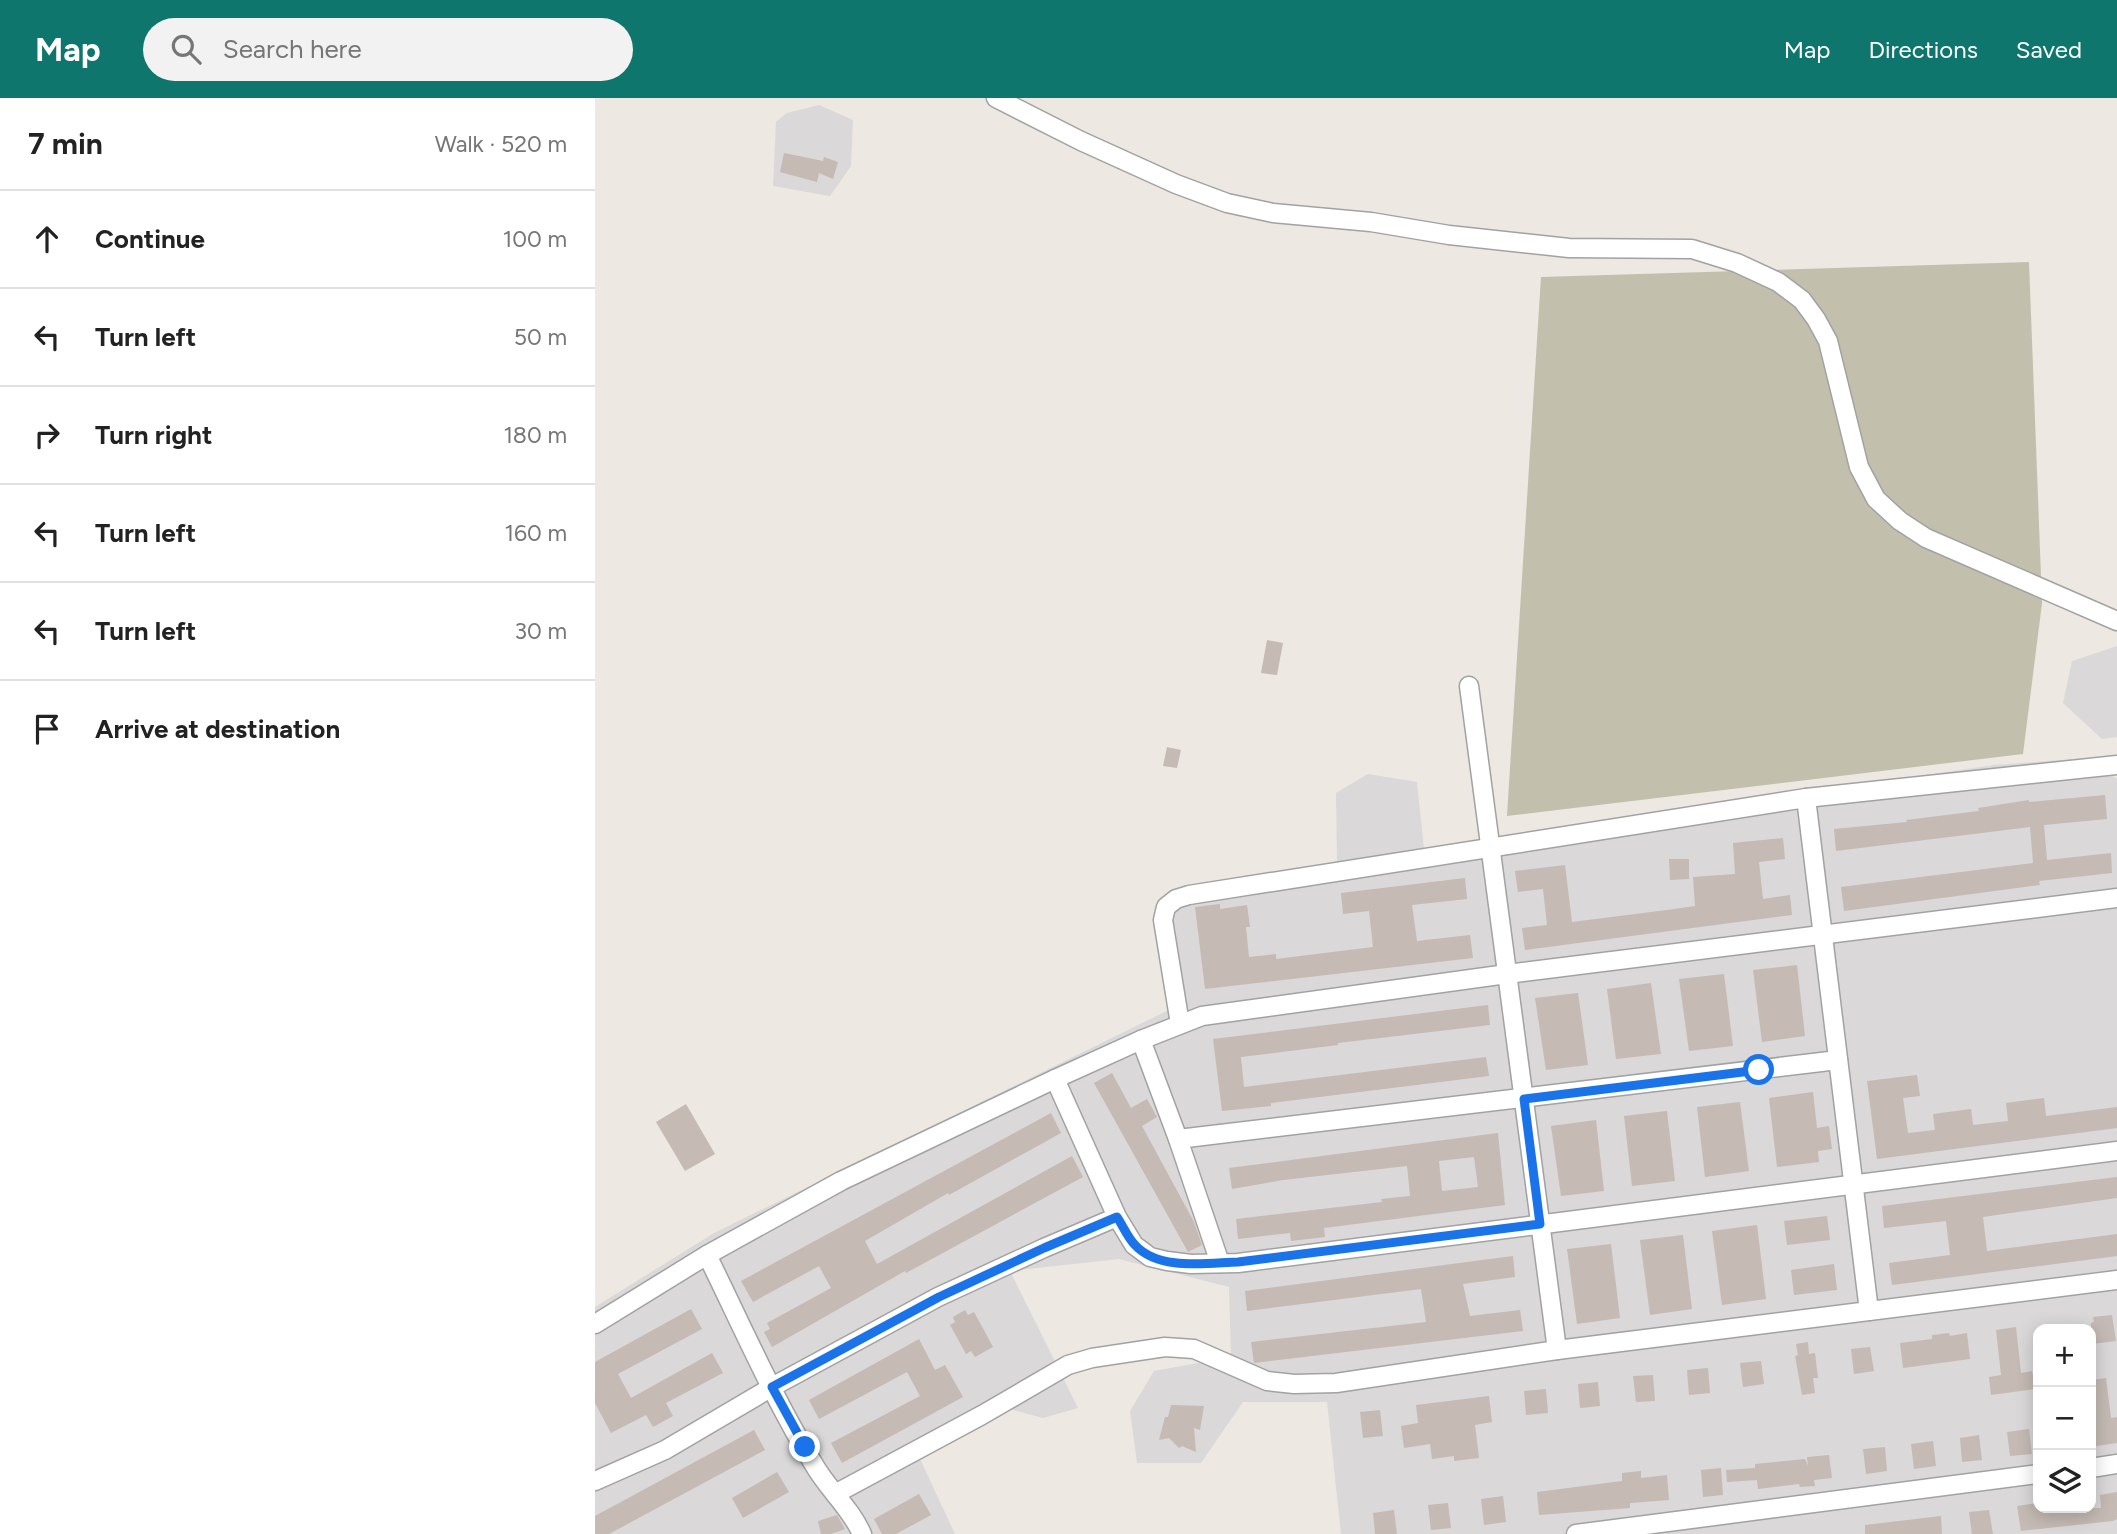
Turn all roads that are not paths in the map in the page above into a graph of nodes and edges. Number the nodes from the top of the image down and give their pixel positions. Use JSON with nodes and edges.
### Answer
{"nodes":[{"id":1,"x":996,"y":98,"type":"edge"},
{"id":2,"x":2117,"y":621,"type":"edge"},
{"id":3,"x":1469,"y":686,"type":"dead end"},
{"id":4,"x":2117,"y":765,"type":"edge"},
{"id":5,"x":1806,"y":798,"type":"junction"},
{"id":6,"x":1491,"y":849,"type":"junction"},
{"id":7,"x":2117,"y":898,"type":"edge"},
{"id":8,"x":1822,"y":935,"type":"junction"},
{"id":9,"x":1507,"y":974,"type":"junction"},
{"id":10,"x":1180,"y":1024,"type":"junction"},
{"id":11,"x":1141,"y":1040,"type":"junction"},
{"id":12,"x":1837,"y":1060,"type":"junction"},
{"id":13,"x":1055,"y":1079,"type":"junction"},
{"id":14,"x":1524,"y":1099,"type":"junction"},
{"id":15,"x":1178,"y":1139,"type":"junction"},
{"id":16,"x":2117,"y":1151,"type":"edge"},
{"id":17,"x":1853,"y":1185,"type":"junction"},
{"id":18,"x":1117,"y":1217,"type":"junction"},
{"id":19,"x":1540,"y":1224,"type":"junction"},
{"id":20,"x":707,"y":1255,"type":"junction"},
{"id":21,"x":1220,"y":1263,"type":"junction"},
{"id":22,"x":2117,"y":1280,"type":"edge"},
{"id":23,"x":1869,"y":1311,"type":"junction"},
{"id":24,"x":595,"y":1324,"type":"edge"},
{"id":25,"x":1557,"y":1350,"type":"junction"},
{"id":26,"x":772,"y":1387,"type":"junction"},
{"id":27,"x":2117,"y":1464,"type":"edge"},
{"id":28,"x":2096,"y":1467,"type":"edge"},
{"id":29,"x":2033,"y":1475,"type":"edge"},
{"id":30,"x":595,"y":1481,"type":"edge"},
{"id":31,"x":835,"y":1494,"type":"junction"},
{"id":32,"x":862,"y":1534,"type":"edge"},
{"id":33,"x":1576,"y":1534,"type":"edge"}],
"edges":[{"from":1,"to":2,"type":"street"},
{"from":3,"to":6,"type":"street"},
{"from":4,"to":5,"type":"street"},
{"from":5,"to":6,"type":"street"},
{"from":5,"to":8,"type":"street"},
{"from":6,"to":9,"type":"street"},
{"from":6,"to":10,"type":"street"},
{"from":7,"to":8,"type":"street"},
{"from":8,"to":9,"type":"street"},
{"from":8,"to":12,"type":"street"},
{"from":9,"to":10,"type":"street"},
{"from":9,"to":14,"type":"street"},
{"from":10,"to":11,"type":"street"},
{"from":11,"to":13,"type":"street"},
{"from":11,"to":15,"type":"street"},
{"from":12,"to":14,"type":"street"},
{"from":12,"to":17,"type":"street"},
{"from":13,"to":18,"type":"street"},
{"from":13,"to":20,"type":"street"},
{"from":14,"to":15,"type":"street"},
{"from":14,"to":19,"type":"street"},
{"from":15,"to":21,"type":"street"},
{"from":16,"to":17,"type":"street"},
{"from":17,"to":19,"type":"street"},
{"from":17,"to":23,"type":"street"},
{"from":18,"to":21,"type":"street"},
{"from":18,"to":26,"type":"street"},
{"from":19,"to":21,"type":"street"},
{"from":19,"to":25,"type":"street"},
{"from":20,"to":24,"type":"street"},
{"from":20,"to":26,"type":"street"},
{"from":22,"to":23,"type":"street"},
{"from":23,"to":25,"type":"street"},
{"from":25,"to":31,"type":"street"},
{"from":26,"to":30,"type":"street"},
{"from":26,"to":31,"type":"street"},
{"from":27,"to":28,"type":"street"},
{"from":29,"to":33,"type":"street"},
{"from":31,"to":32,"type":"street"}]}
